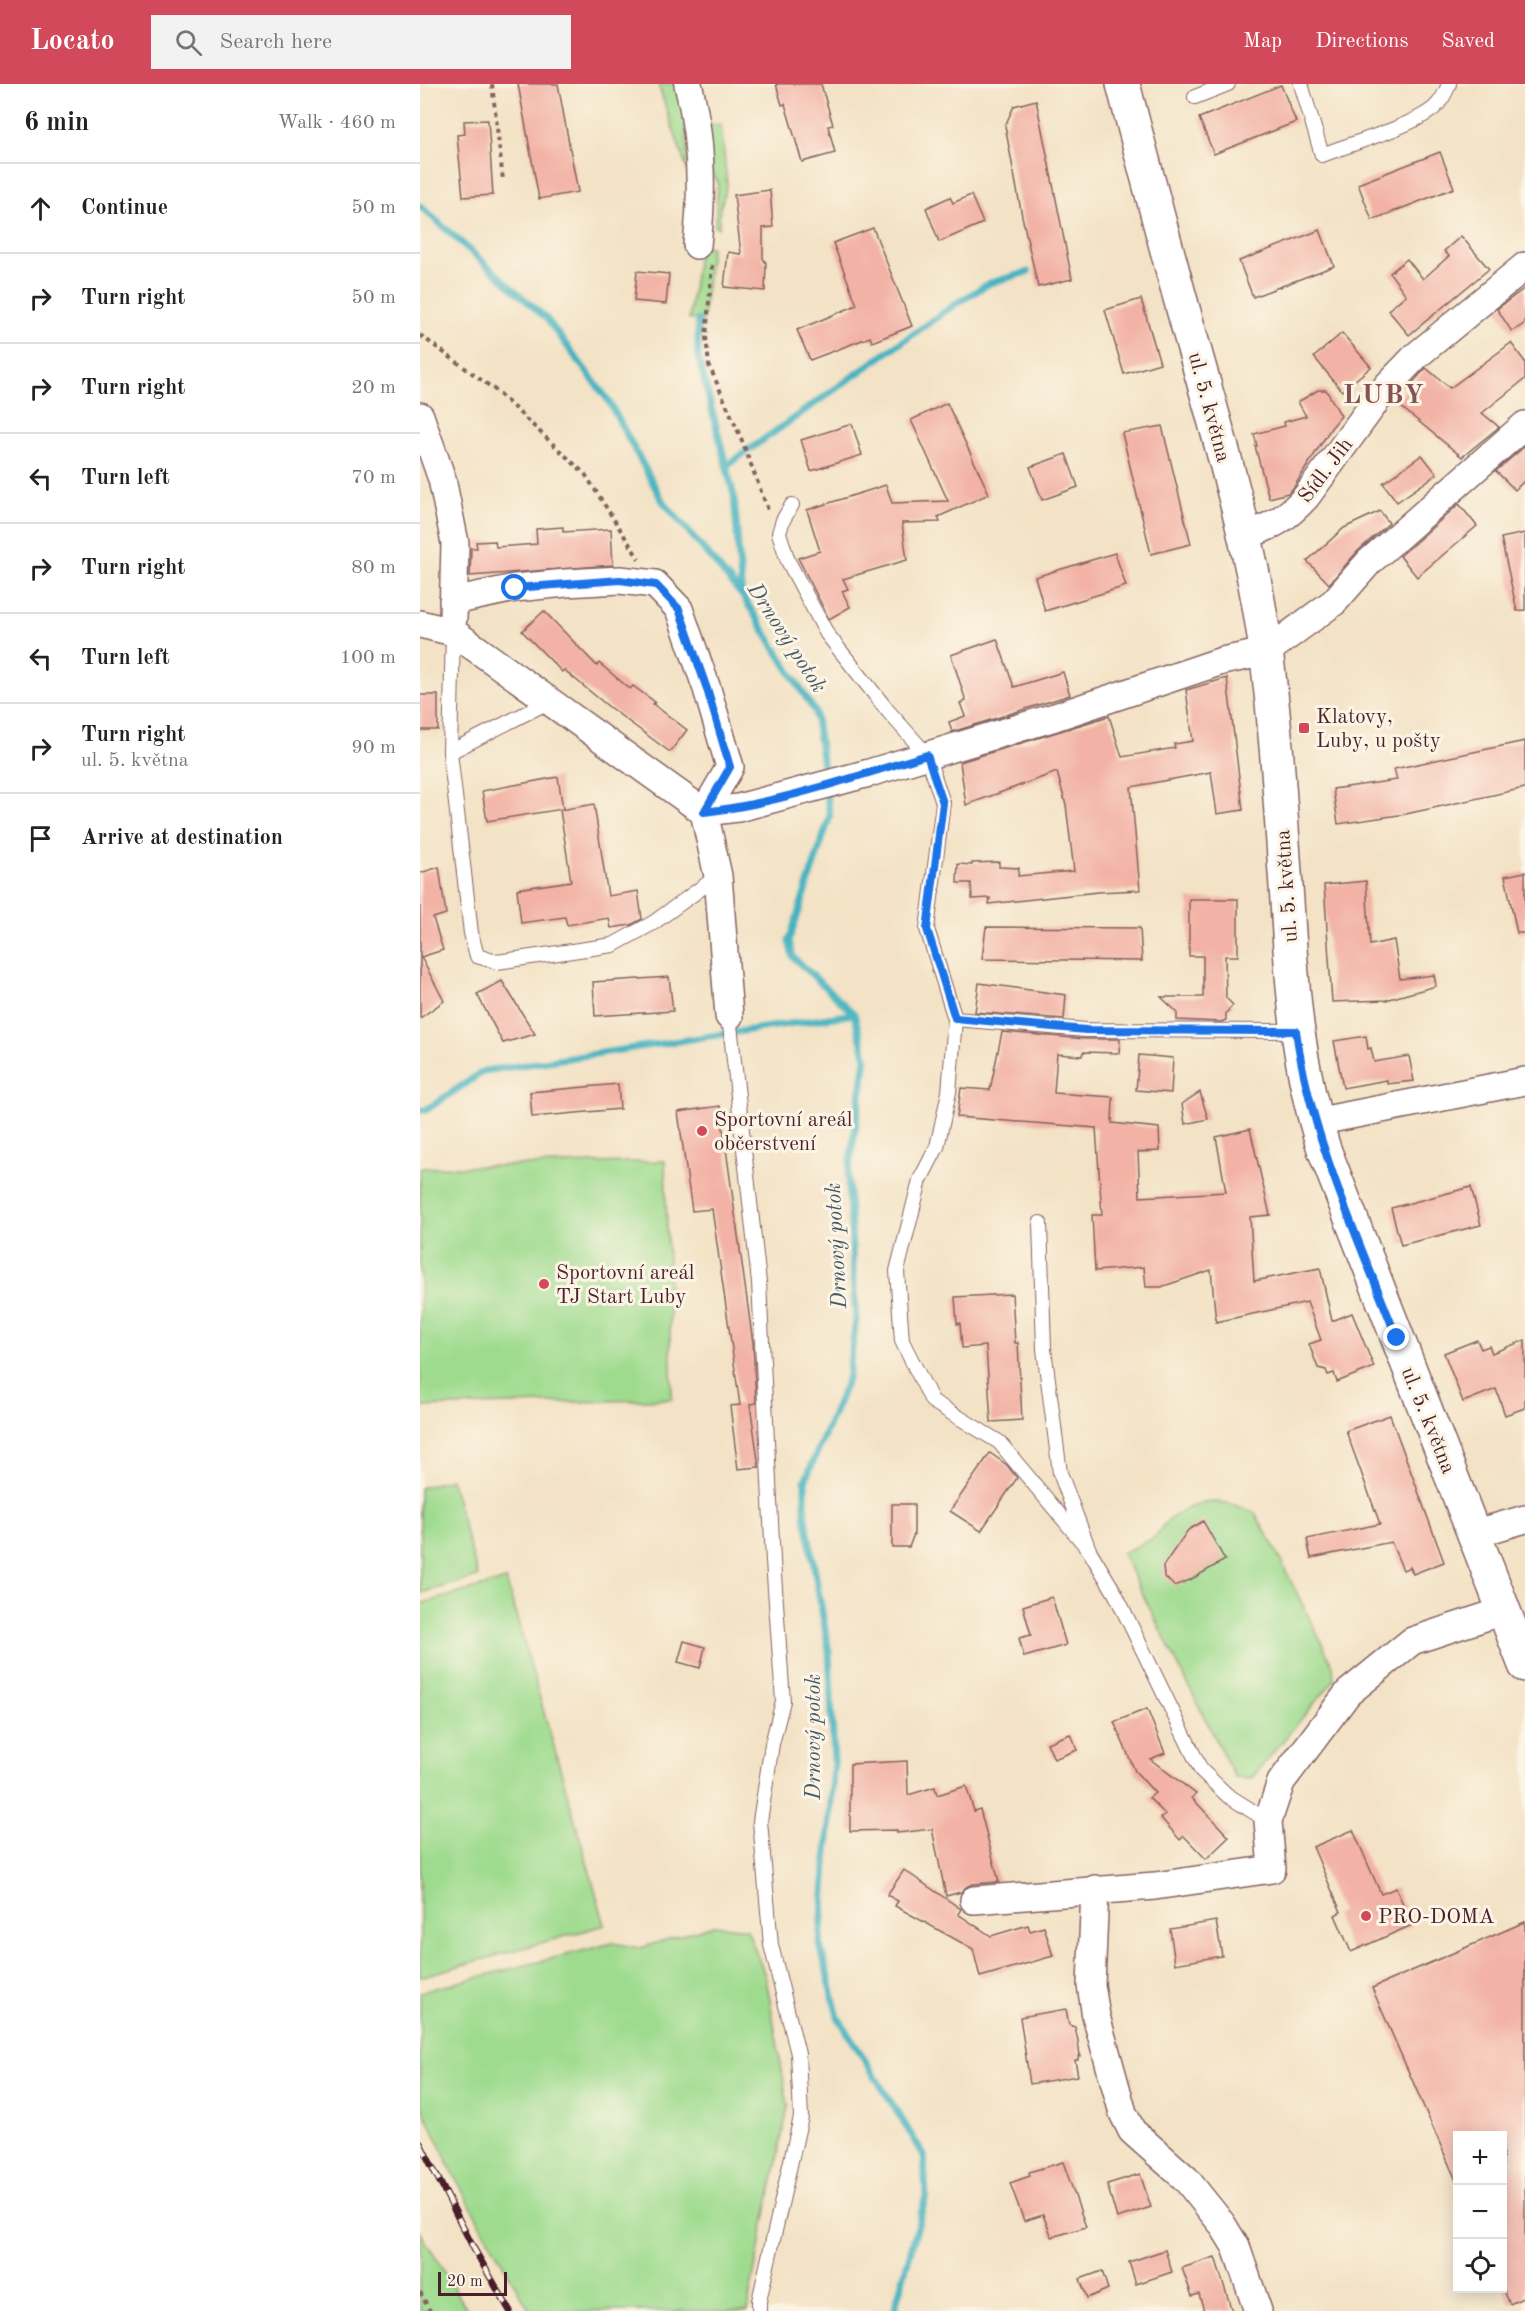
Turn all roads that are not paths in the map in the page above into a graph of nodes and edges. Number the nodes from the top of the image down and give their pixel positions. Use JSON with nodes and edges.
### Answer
{"nodes":[{"id":1,"x":688,"y":84,"type":"edge"},
{"id":2,"x":1123,"y":84,"type":"edge"},
{"id":3,"x":1228,"y":84,"type":"edge"},
{"id":4,"x":1301,"y":84,"type":"edge"},
{"id":5,"x":1449,"y":84,"type":"edge"},
{"id":6,"x":1195,"y":97,"type":"dead end"},
{"id":7,"x":705,"y":252,"type":"road end"},
{"id":8,"x":1525,"y":266,"type":"edge"},
{"id":9,"x":420,"y":416,"type":"edge"},
{"id":10,"x":1525,"y":425,"type":"edge"},
{"id":11,"x":792,"y":506,"type":"dead end"},
{"id":12,"x":1245,"y":536,"type":"junction"},
{"id":13,"x":453,"y":601,"type":"junction"},
{"id":14,"x":420,"y":624,"type":"edge"},
{"id":15,"x":453,"y":632,"type":"junction"},
{"id":16,"x":1266,"y":652,"type":"junction"},
{"id":17,"x":550,"y":701,"type":"junction"},
{"id":18,"x":450,"y":752,"type":"junction"},
{"id":19,"x":927,"y":755,"type":"junction"},
{"id":20,"x":704,"y":812,"type":"junction"},
{"id":21,"x":718,"y":876,"type":"junction"},
{"id":22,"x":955,"y":1018,"type":"junction"},
{"id":23,"x":730,"y":1029,"type":"joint"},
{"id":24,"x":1296,"y":1031,"type":"junction"},
{"id":25,"x":1525,"y":1081,"type":"edge"},
{"id":26,"x":1315,"y":1122,"type":"junction"},
{"id":27,"x":1040,"y":1223,"type":"dead end"},
{"id":28,"x":1525,"y":1519,"type":"edge"},
{"id":29,"x":1474,"y":1534,"type":"junction"},
{"id":30,"x":1089,"y":1550,"type":"junction"},
{"id":31,"x":1503,"y":1611,"type":"junction"},
{"id":32,"x":1525,"y":1665,"type":"edge"},
{"id":33,"x":1268,"y":1821,"type":"junction"},
{"id":34,"x":1095,"y":1889,"type":"junction"},
{"id":35,"x":974,"y":1900,"type":"dead end"},
{"id":36,"x":759,"y":2311,"type":"edge"},
{"id":37,"x":1258,"y":2311,"type":"edge"}],
"edges":[{"from":1,"to":7,"type":"street"},
{"from":2,"to":12,"type":"street","name":"ul. 5. května"},
{"from":3,"to":6,"type":"lane"},
{"from":4,"to":5,"type":"lane"},
{"from":8,"to":12,"type":"street","name":"Sídl. Jih"},
{"from":9,"to":13,"type":"street"},
{"from":10,"to":16,"type":"street"},
{"from":11,"to":19,"type":"lane"},
{"from":12,"to":16,"type":"street","name":"ul. 5. května"},
{"from":13,"to":15,"type":"street"},
{"from":13,"to":20,"type":"street"},
{"from":14,"to":15,"type":"street"},
{"from":15,"to":17,"type":"street"},
{"from":15,"to":18,"type":"lane"},
{"from":16,"to":19,"type":"street"},
{"from":16,"to":24,"type":"street","name":"ul. 5. května"},
{"from":17,"to":18,"type":"lane"},
{"from":17,"to":20,"type":"street"},
{"from":18,"to":21,"type":"lane"},
{"from":19,"to":20,"type":"street"},
{"from":19,"to":22,"type":"lane"},
{"from":20,"to":21,"type":"street"},
{"from":21,"to":23,"type":"street"},
{"from":22,"to":24,"type":"lane"},
{"from":22,"to":30,"type":"lane"},
{"from":23,"to":36,"type":"lane"},
{"from":24,"to":26,"type":"street","name":"ul. 5. května"},
{"from":25,"to":26,"type":"street"},
{"from":26,"to":29,"type":"street","name":"ul. 5. května"},
{"from":27,"to":30,"type":"lane"},
{"from":28,"to":29,"type":"street"},
{"from":29,"to":31,"type":"street","name":"ul. 5. května"},
{"from":30,"to":33,"type":"lane"},
{"from":31,"to":32,"type":"street","name":"ul. 5. května"},
{"from":31,"to":33,"type":"street"},
{"from":33,"to":34,"type":"street"},
{"from":34,"to":35,"type":"street"},
{"from":34,"to":37,"type":"street"}]}
